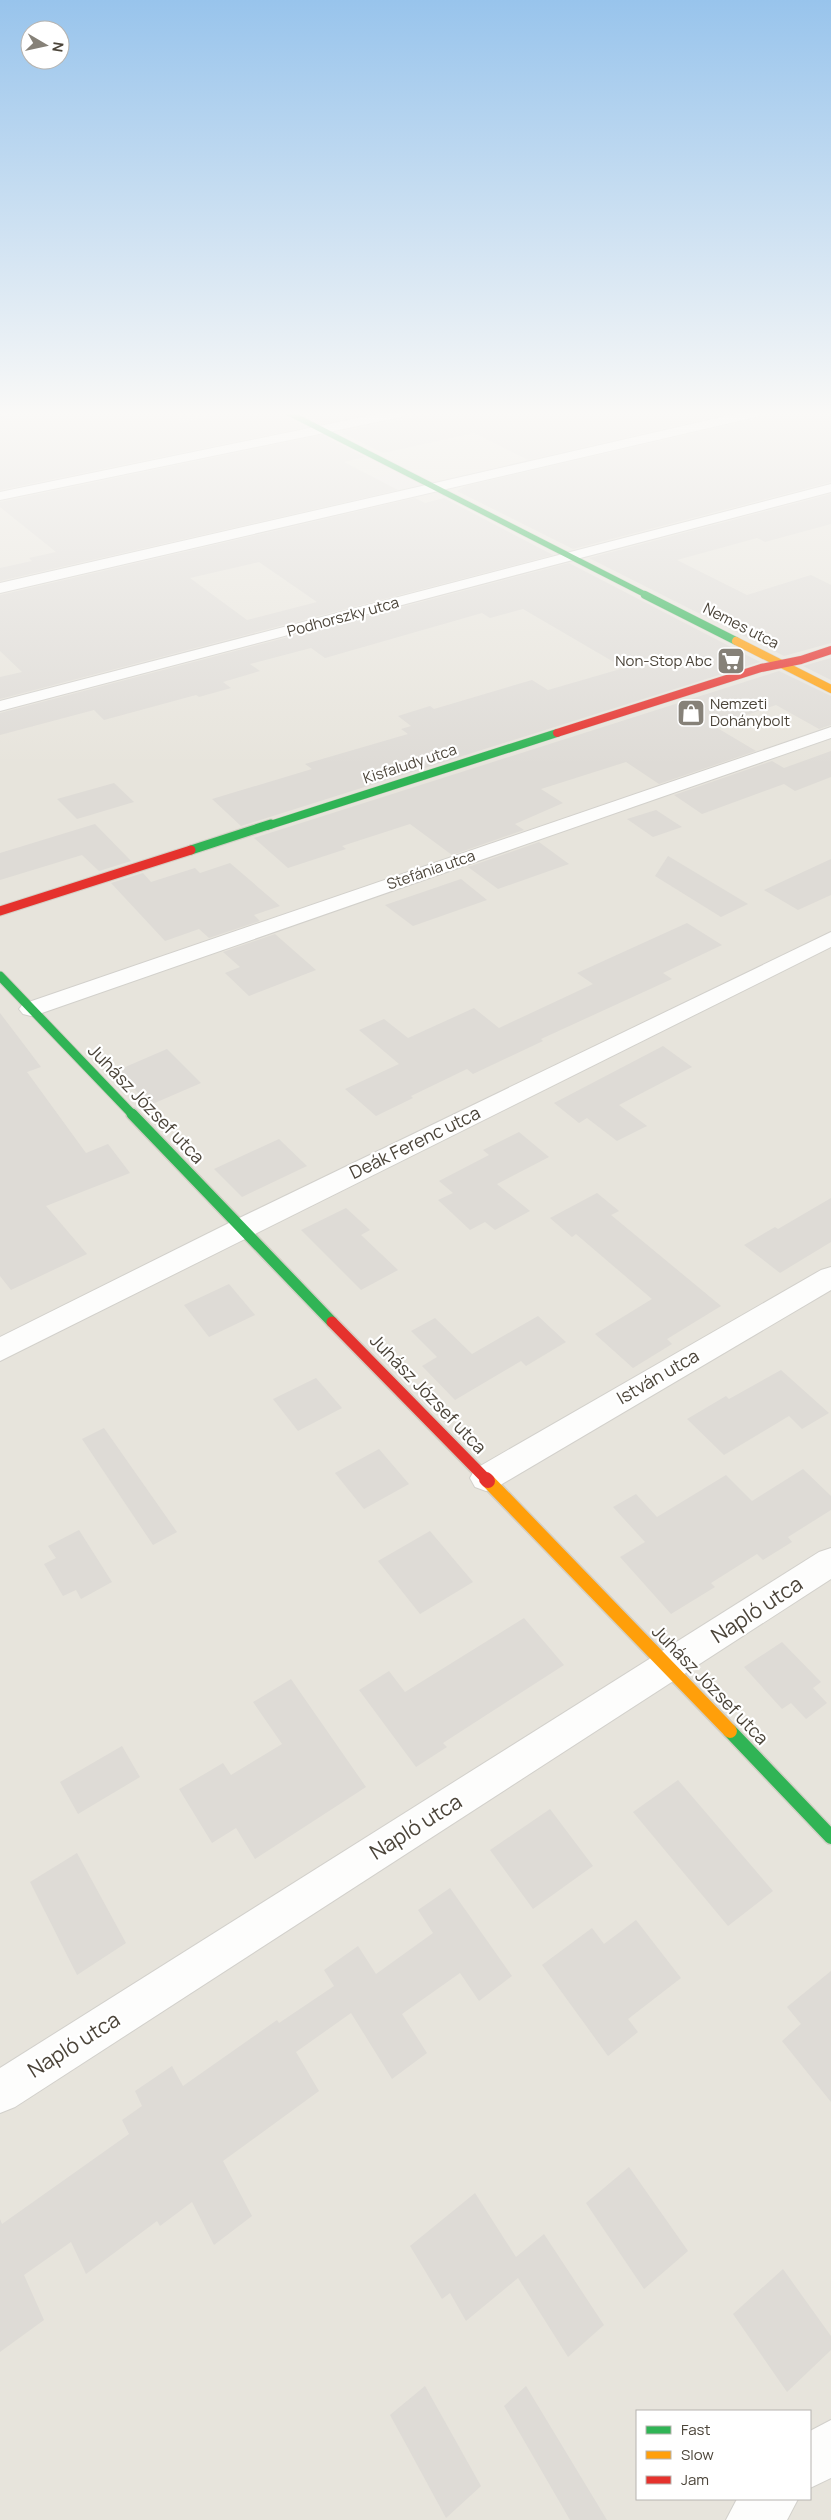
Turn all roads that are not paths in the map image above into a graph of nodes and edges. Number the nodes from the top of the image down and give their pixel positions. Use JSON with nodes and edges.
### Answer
{"nodes":[{"id":1,"x":248,"y":531,"type":"edge"},
{"id":2,"x":520,"y":531,"type":"edge"},
{"id":3,"x":670,"y":531,"type":"edge"},
{"id":4,"x":570,"y":557,"type":"junction"},
{"id":5,"x":0,"y":588,"type":"edge"},
{"id":6,"x":831,"y":650,"type":"edge"},
{"id":7,"x":782,"y":664,"type":"junction"},
{"id":8,"x":831,"y":689,"type":"edge"},
{"id":9,"x":0,"y":706,"type":"edge"},
{"id":10,"x":831,"y":732,"type":"edge"},
{"id":11,"x":0,"y":911,"type":"edge"},
{"id":12,"x":831,"y":939,"type":"edge"},
{"id":13,"x":0,"y":976,"type":"edge"},
{"id":14,"x":31,"y":1008,"type":"junction"},
{"id":15,"x":241,"y":1229,"type":"junction"},
{"id":16,"x":831,"y":1276,"type":"edge"},
{"id":17,"x":0,"y":1350,"type":"edge"},
{"id":18,"x":486,"y":1478,"type":"junction"},
{"id":19,"x":831,"y":1562,"type":"edge"},
{"id":20,"x":669,"y":1666,"type":"junction"},
{"id":21,"x":831,"y":1838,"type":"edge"},
{"id":22,"x":0,"y":2092,"type":"edge"},
{"id":23,"x":831,"y":2444,"type":"edge"},
{"id":24,"x":811,"y":2463,"type":"edge"},
{"id":25,"x":772,"y":2500,"type":"edge"},
{"id":26,"x":751,"y":2520,"type":"edge"}],
"edges":[{"from":1,"to":5,"type":"street"},
{"from":2,"to":4,"type":"street","name":"Nemes utca"},
{"from":3,"to":4,"type":"street","name":"Podhorszky utca"},
{"from":4,"to":7,"type":"street","name":"Nemes utca"},
{"from":4,"to":9,"type":"street","name":"Podhorszky utca"},
{"from":6,"to":7,"type":"street","name":"Kisfaludy utca"},
{"from":7,"to":8,"type":"street","name":"Nemes utca"},
{"from":7,"to":11,"type":"street","name":"Kisfaludy utca"},
{"from":10,"to":14,"type":"street","name":"Stefánia utca"},
{"from":12,"to":15,"type":"street","name":"Deák Ferenc utca"},
{"from":13,"to":14,"type":"street","name":"Juhász József utca"},
{"from":14,"to":15,"type":"street","name":"Juhász József utca"},
{"from":15,"to":17,"type":"street","name":"Deák Ferenc utca"},
{"from":15,"to":18,"type":"street","name":"Juhász József utca"},
{"from":16,"to":18,"type":"street","name":"István utca"},
{"from":18,"to":20,"type":"street","name":"Juhász József utca"},
{"from":19,"to":20,"type":"street","name":"Napló utca"},
{"from":20,"to":21,"type":"street","name":"Juhász József utca"},
{"from":20,"to":22,"type":"street","name":"Napló utca"},
{"from":23,"to":24,"type":"street"},
{"from":25,"to":26,"type":"street"}]}
